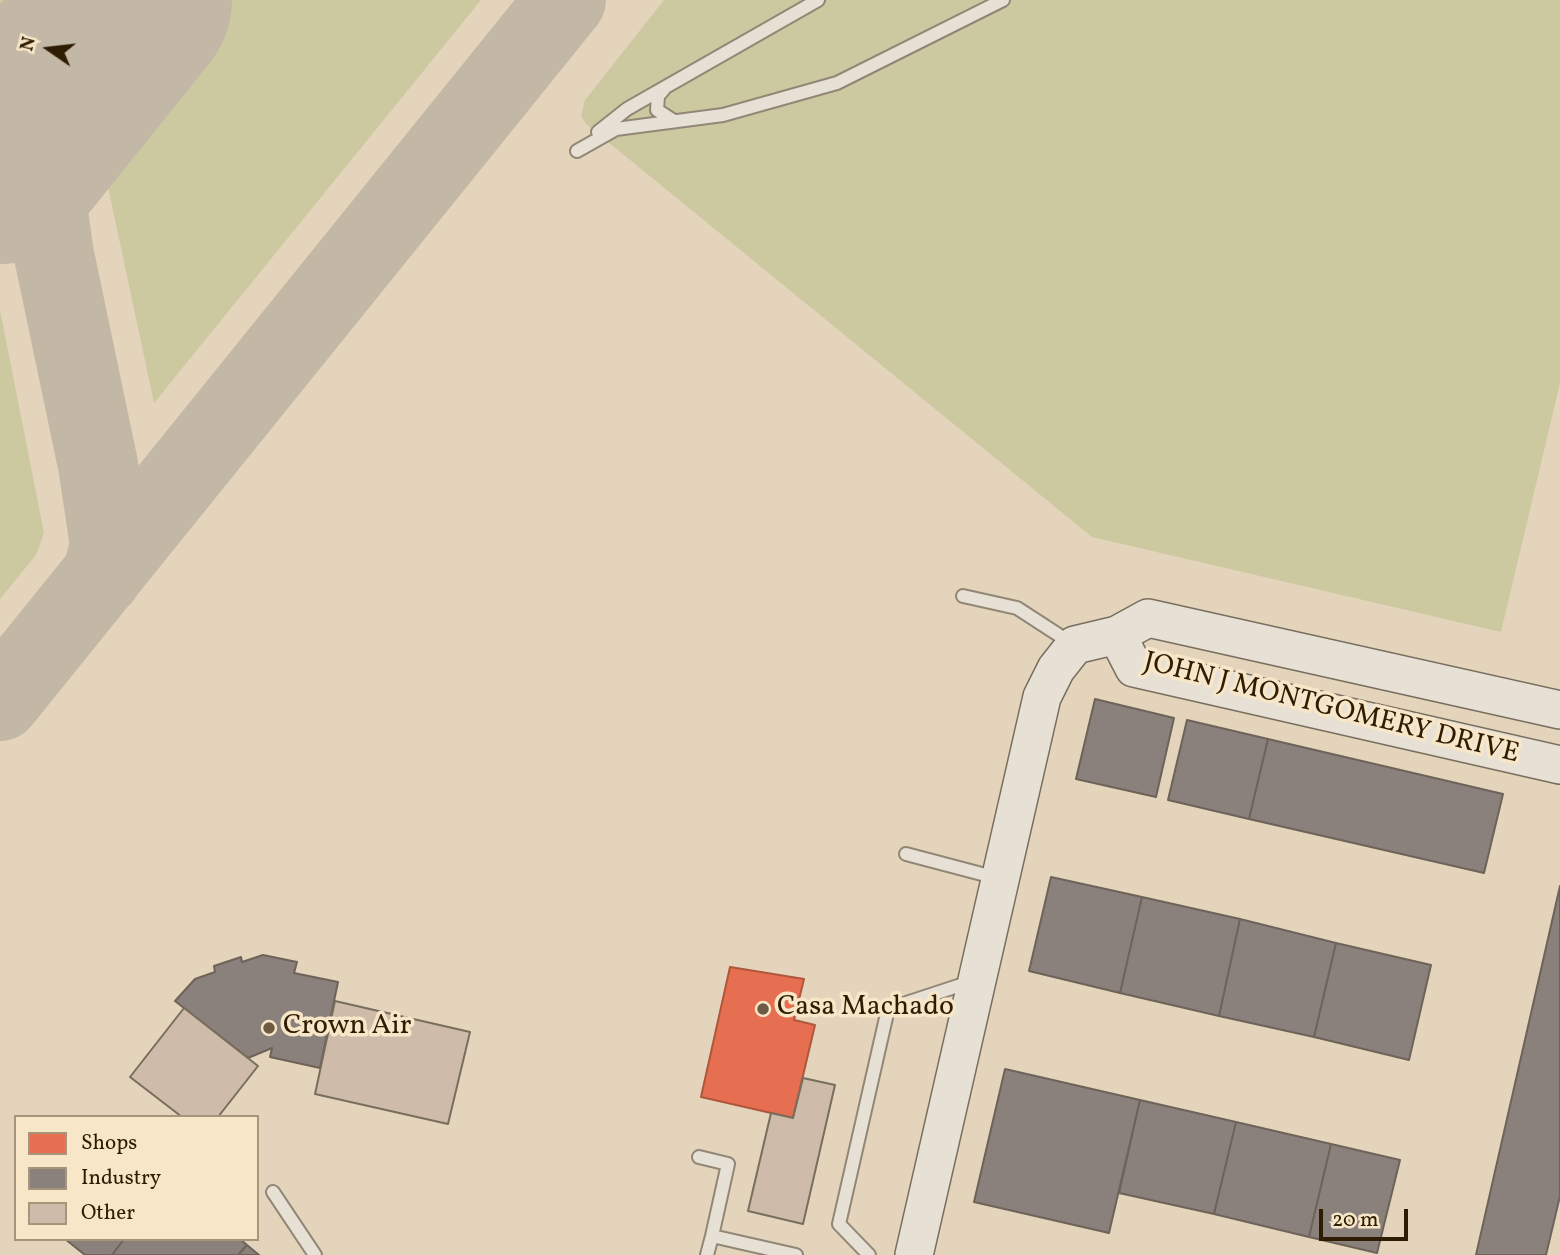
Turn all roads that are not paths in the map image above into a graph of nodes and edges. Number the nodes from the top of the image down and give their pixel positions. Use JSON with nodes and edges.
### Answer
{"nodes":[{"id":1,"x":818,"y":0,"type":"edge"},
{"id":2,"x":1003,"y":0,"type":"edge"},
{"id":3,"x":664,"y":88,"type":"junction"},
{"id":4,"x":674,"y":121,"type":"junction"},
{"id":5,"x":963,"y":596,"type":"dead end"},
{"id":6,"x":1117,"y":635,"type":"junction"},
{"id":7,"x":1074,"y":645,"type":"junction"},
{"id":8,"x":1560,"y":710,"type":"edge"},
{"id":9,"x":1560,"y":765,"type":"edge"},
{"id":10,"x":906,"y":854,"type":"dead end"},
{"id":11,"x":1001,"y":878,"type":"junction"},
{"id":12,"x":977,"y":980,"type":"junction"},
{"id":13,"x":699,"y":1157,"type":"dead end"},
{"id":14,"x":273,"y":1192,"type":"dead end"},
{"id":15,"x":712,"y":1236,"type":"junction"},
{"id":16,"x":866,"y":1254,"type":"edge"},
{"id":17,"x":315,"y":1255,"type":"edge"},
{"id":18,"x":707,"y":1255,"type":"edge"},
{"id":19,"x":796,"y":1255,"type":"edge"},
{"id":20,"x":914,"y":1255,"type":"edge"}],
"edges":[{"from":1,"to":3,"type":"lane"},
{"from":2,"to":4,"type":"lane"},
{"from":3,"to":4,"type":"lane"},
{"from":3,"to":4,"type":"lane"},
{"from":5,"to":7,"type":"lane"},
{"from":6,"to":7,"type":"street","name":"JOHN J MONTGOMERY DRIVE"},
{"from":6,"to":8,"type":"street","name":"JOHN J MONTGOMERY DRIVE"},
{"from":6,"to":9,"type":"street","name":"JOHN J MONTGOMERY DRIVE"},
{"from":7,"to":11,"type":"street"},
{"from":10,"to":11,"type":"lane"},
{"from":11,"to":12,"type":"street"},
{"from":12,"to":16,"type":"lane"},
{"from":12,"to":20,"type":"street"},
{"from":13,"to":15,"type":"lane"},
{"from":14,"to":17,"type":"lane"},
{"from":15,"to":18,"type":"lane"},
{"from":15,"to":19,"type":"lane"}]}
